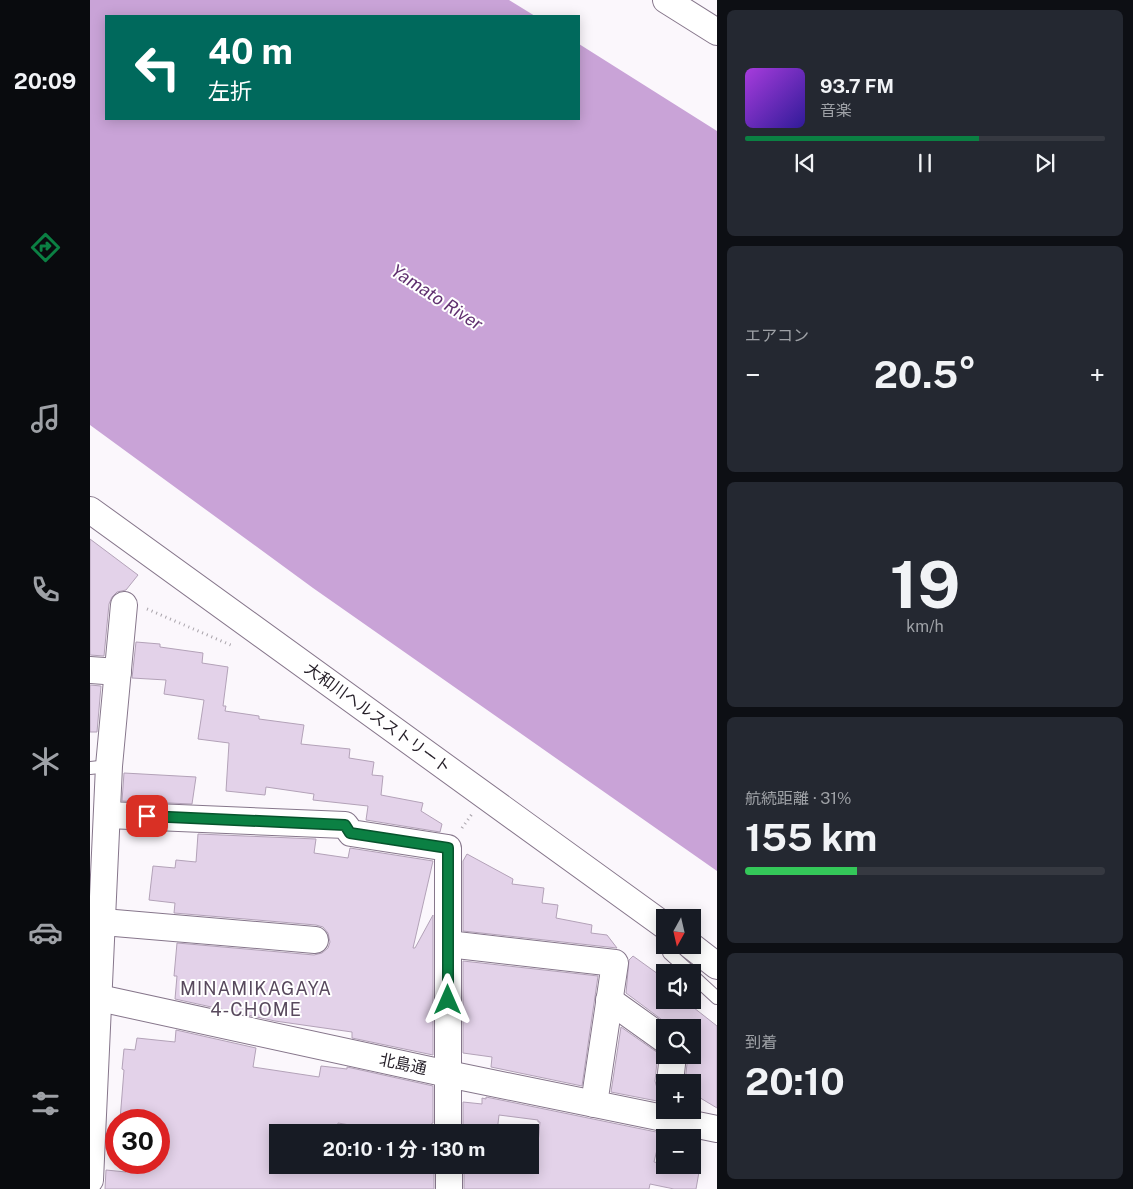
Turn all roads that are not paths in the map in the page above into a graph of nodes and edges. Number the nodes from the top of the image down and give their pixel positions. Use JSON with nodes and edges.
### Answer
{"nodes":[{"id":1,"x":666,"y":0,"type":"edge"},
{"id":2,"x":717,"y":32,"type":"edge"},
{"id":3,"x":90,"y":510,"type":"edge"},
{"id":4,"x":124,"y":605,"type":"road end"},
{"id":5,"x":90,"y":670,"type":"edge"},
{"id":6,"x":118,"y":672,"type":"junction"},
{"id":7,"x":100,"y":767,"type":"edge"},
{"id":8,"x":107,"y":815,"type":"junction"},
{"id":9,"x":656,"y":919,"type":"edge"},
{"id":10,"x":103,"y":922,"type":"junction"},
{"id":11,"x":315,"y":940,"type":"dead end"},
{"id":12,"x":448,"y":944,"type":"junction"},
{"id":13,"x":670,"y":954,"type":"edge"},
{"id":14,"x":701,"y":954,"type":"edge"},
{"id":15,"x":681,"y":964,"type":"edge"},
{"id":16,"x":717,"y":966,"type":"edge"},
{"id":17,"x":701,"y":983,"type":"edge"},
{"id":18,"x":95,"y":997,"type":"edge"},
{"id":19,"x":717,"y":998,"type":"edge"},
{"id":20,"x":609,"y":1000,"type":"junction"},
{"id":21,"x":656,"y":1034,"type":"edge"},
{"id":22,"x":448,"y":1074,"type":"junction"},
{"id":23,"x":594,"y":1104,"type":"junction"},
{"id":24,"x":656,"y":1113,"type":"edge"},
{"id":25,"x":683,"y":1119,"type":"edge"},
{"id":26,"x":448,"y":1124,"type":"edge"},
{"id":27,"x":717,"y":1129,"type":"edge"},
{"id":28,"x":449,"y":1174,"type":"edge"},
{"id":29,"x":90,"y":1180,"type":"edge"},
{"id":30,"x":449,"y":1189,"type":"edge"}],
"edges":[{"from":1,"to":2,"type":"street"},
{"from":3,"to":9,"type":"street","name":"大和川ヘルスストリート"},
{"from":4,"to":6,"type":"street"},
{"from":5,"to":6,"type":"street"},
{"from":6,"to":7,"type":"street"},
{"from":7,"to":8,"type":"street"},
{"from":8,"to":10,"type":"street"},
{"from":8,"to":12,"type":"street"},
{"from":10,"to":11,"type":"street"},
{"from":10,"to":18,"type":"street"},
{"from":12,"to":20,"type":"street"},
{"from":12,"to":22,"type":"street"},
{"from":13,"to":15,"type":"lane"},
{"from":14,"to":16,"type":"street"},
{"from":17,"to":19,"type":"lane"},
{"from":18,"to":22,"type":"street","name":"北島通"},
{"from":18,"to":29,"type":"street"},
{"from":20,"to":21,"type":"street"},
{"from":20,"to":23,"type":"street"},
{"from":22,"to":23,"type":"street","name":"北島通"},
{"from":22,"to":26,"type":"street"},
{"from":23,"to":24,"type":"street","name":"北島通"},
{"from":25,"to":27,"type":"street","name":"北島通"},
{"from":28,"to":30,"type":"street"}]}
